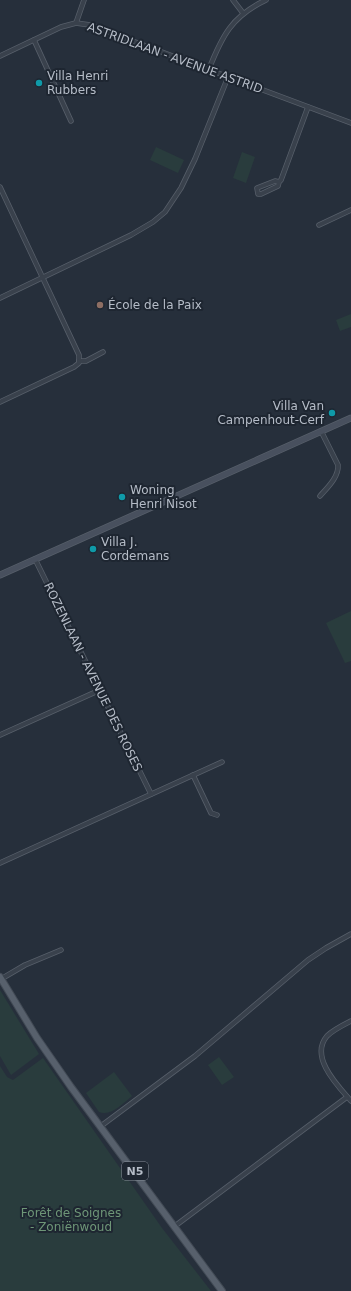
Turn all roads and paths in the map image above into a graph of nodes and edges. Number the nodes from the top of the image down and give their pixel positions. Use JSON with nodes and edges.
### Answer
{"nodes":[{"id":1,"x":84,"y":0,"type":"edge"},
{"id":2,"x":233,"y":0,"type":"edge"},
{"id":3,"x":266,"y":0,"type":"edge"},
{"id":4,"x":243,"y":13,"type":"junction"},
{"id":5,"x":76,"y":23,"type":"junction"},
{"id":6,"x":34,"y":40,"type":"junction"},
{"id":7,"x":0,"y":56,"type":"edge"},
{"id":8,"x":209,"y":70,"type":"junction"},
{"id":9,"x":228,"y":77,"type":"junction"},
{"id":10,"x":308,"y":107,"type":"junction"},
{"id":11,"x":71,"y":121,"type":"dead end"},
{"id":12,"x":351,"y":123,"type":"edge"},
{"id":13,"x":279,"y":182,"type":"junction"},
{"id":14,"x":0,"y":187,"type":"edge"},
{"id":15,"x":351,"y":210,"type":"edge"},
{"id":16,"x":319,"y":225,"type":"dead end"},
{"id":17,"x":43,"y":278,"type":"junction"},
{"id":18,"x":0,"y":298,"type":"edge"},
{"id":19,"x":103,"y":352,"type":"dead end"},
{"id":20,"x":79,"y":361,"type":"junction"},
{"id":21,"x":0,"y":402,"type":"edge"},
{"id":22,"x":351,"y":419,"type":"edge"},
{"id":23,"x":321,"y":431,"type":"junction"},
{"id":24,"x":320,"y":496,"type":"dead end"},
{"id":25,"x":36,"y":559,"type":"junction"},
{"id":26,"x":0,"y":575,"type":"edge"},
{"id":27,"x":100,"y":690,"type":"junction"},
{"id":28,"x":0,"y":735,"type":"edge"},
{"id":29,"x":222,"y":762,"type":"dead end"},
{"id":30,"x":194,"y":775,"type":"junction"},
{"id":31,"x":151,"y":794,"type":"junction"},
{"id":32,"x":217,"y":815,"type":"dead end"},
{"id":33,"x":0,"y":863,"type":"edge"},
{"id":34,"x":351,"y":934,"type":"edge"},
{"id":35,"x":60,"y":950,"type":"dead end"},
{"id":36,"x":1,"y":978,"type":"edge"},
{"id":37,"x":351,"y":1021,"type":"edge"},
{"id":38,"x":348,"y":1097,"type":"junction"},
{"id":39,"x":351,"y":1101,"type":"edge"},
{"id":40,"x":101,"y":1126,"type":"junction"},
{"id":41,"x":175,"y":1226,"type":"junction"},
{"id":42,"x":222,"y":1291,"type":"edge"}],
"edges":[{"from":1,"to":5,"type":"street"},
{"from":2,"to":4,"type":"street"},
{"from":3,"to":4,"type":"street"},
{"from":4,"to":8,"type":"street"},
{"from":5,"to":6,"type":"street","name":"ASTRIDLAAN - AVENUE ASTRID"},
{"from":5,"to":8,"type":"street","name":"ASTRIDLAAN - AVENUE ASTRID"},
{"from":6,"to":7,"type":"street","name":"ASTRIDLAAN - AVENUE ASTRID"},
{"from":6,"to":11,"type":"street"},
{"from":8,"to":9,"type":"street","name":"ASTRIDLAAN - AVENUE ASTRID"},
{"from":9,"to":10,"type":"street","name":"ASTRIDLAAN - AVENUE ASTRID"},
{"from":9,"to":17,"type":"street"},
{"from":10,"to":12,"type":"street","name":"ASTRIDLAAN - AVENUE ASTRID"},
{"from":10,"to":13,"type":"street"},
{"from":13,"to":13,"type":"street"},
{"from":14,"to":17,"type":"street"},
{"from":15,"to":16,"type":"street"},
{"from":17,"to":18,"type":"street"},
{"from":17,"to":20,"type":"street"},
{"from":19,"to":20,"type":"street"},
{"from":20,"to":21,"type":"street"},
{"from":22,"to":23,"type":"street"},
{"from":23,"to":24,"type":"street"},
{"from":23,"to":25,"type":"street"},
{"from":25,"to":26,"type":"street"},
{"from":25,"to":27,"type":"street","name":"ROZENLAAN - AVENUE DES ROSES"},
{"from":27,"to":28,"type":"street"},
{"from":27,"to":31,"type":"street","name":"ROZENLAAN - AVENUE DES ROSES"},
{"from":29,"to":30,"type":"street"},
{"from":30,"to":31,"type":"street"},
{"from":30,"to":32,"type":"street"},
{"from":31,"to":33,"type":"street"},
{"from":34,"to":40,"type":"street"},
{"from":35,"to":36,"type":"street"},
{"from":36,"to":40,"type":"main road","number":"N5"},
{"from":37,"to":38,"type":"street"},
{"from":38,"to":39,"type":"street"},
{"from":38,"to":41,"type":"street"},
{"from":40,"to":41,"type":"main road","number":"N5"},
{"from":41,"to":42,"type":"main road","number":"N5"}]}
